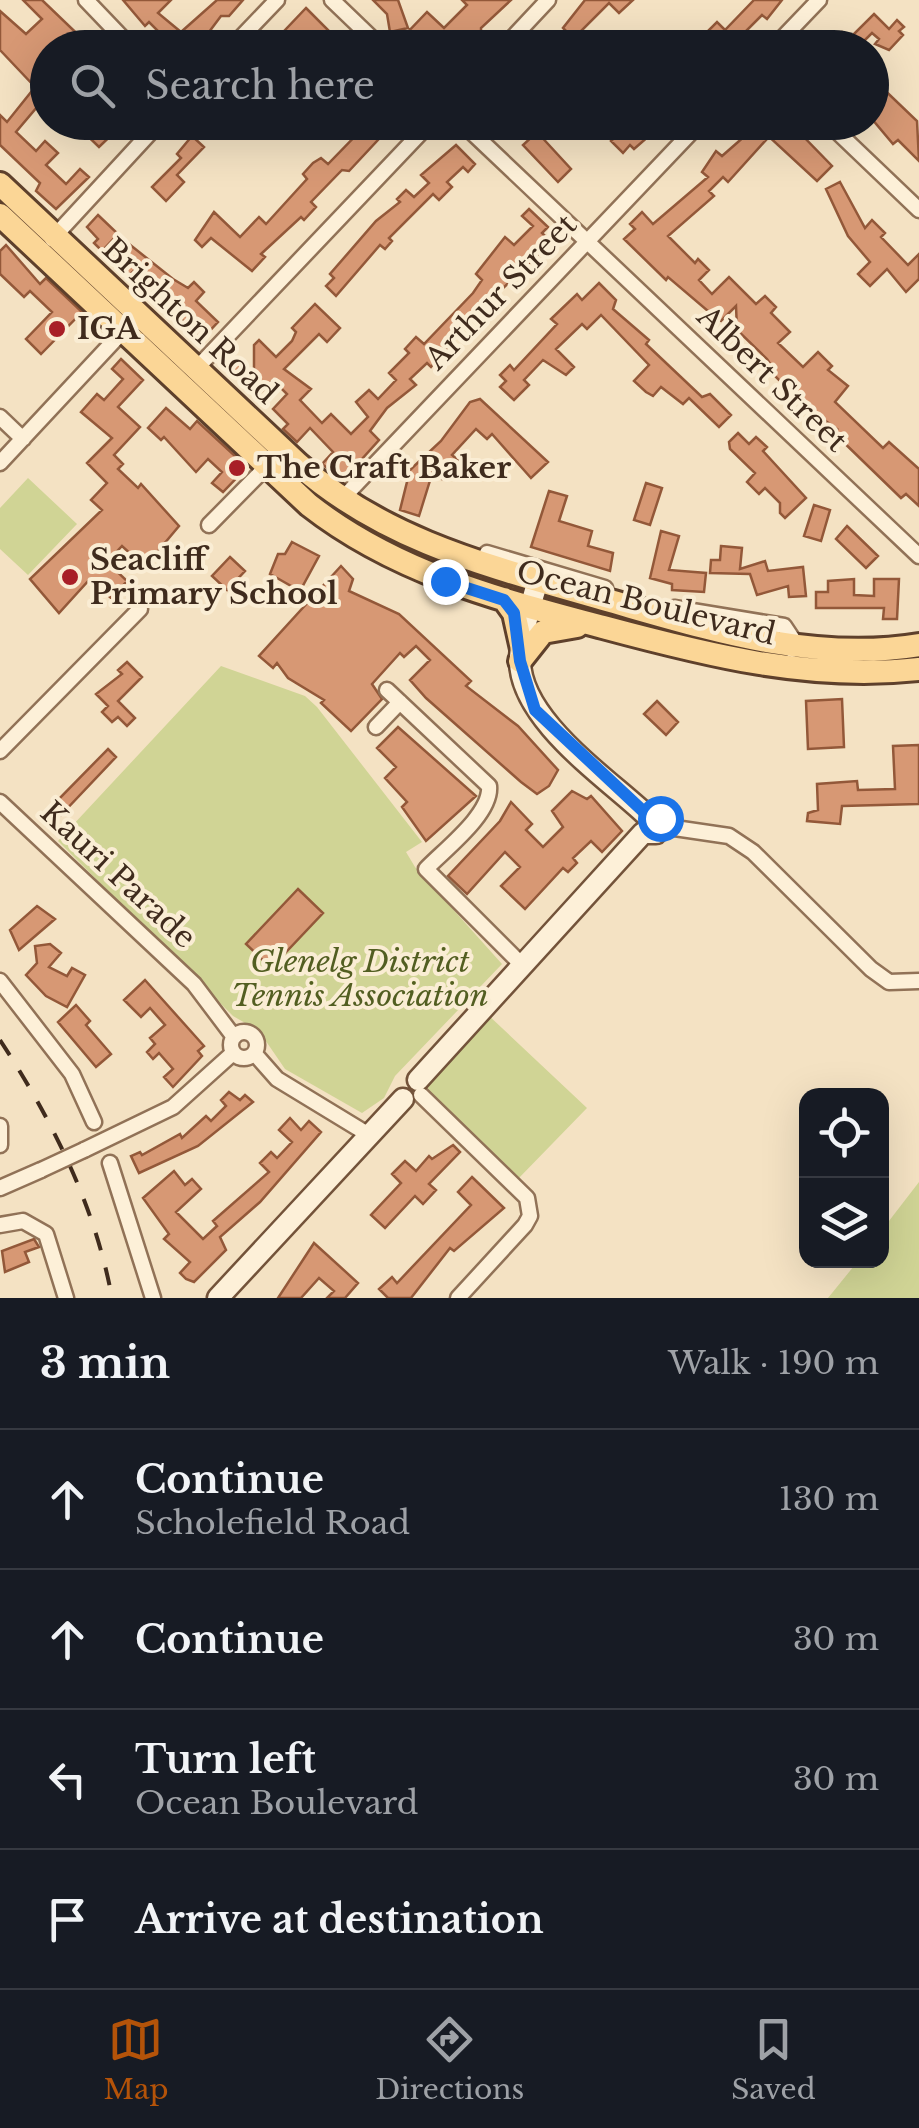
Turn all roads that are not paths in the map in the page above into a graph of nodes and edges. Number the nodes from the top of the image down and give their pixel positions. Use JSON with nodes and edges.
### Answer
{"nodes":[{"id":1,"x":86,"y":0,"type":"edge"},
{"id":2,"x":276,"y":0,"type":"edge"},
{"id":3,"x":332,"y":0,"type":"edge"},
{"id":4,"x":548,"y":0,"type":"edge"},
{"id":5,"x":820,"y":0,"type":"edge"},
{"id":6,"x":115,"y":30,"type":"edge"},
{"id":7,"x":248,"y":30,"type":"edge"},
{"id":8,"x":363,"y":30,"type":"edge"},
{"id":9,"x":519,"y":30,"type":"edge"},
{"id":10,"x":791,"y":30,"type":"edge"},
{"id":11,"x":143,"y":140,"type":"edge"},
{"id":12,"x":414,"y":140,"type":"edge"},
{"id":13,"x":480,"y":140,"type":"edge"},
{"id":14,"x":684,"y":140,"type":"edge"},
{"id":15,"x":846,"y":140,"type":"edge"},
{"id":16,"x":0,"y":184,"type":"edge"},
{"id":17,"x":919,"y":210,"type":"edge"},
{"id":18,"x":0,"y":215,"type":"edge"},
{"id":19,"x":587,"y":242,"type":"junction"},
{"id":20,"x":47,"y":244,"type":"junction"},
{"id":21,"x":140,"y":313,"type":"junction"},
{"id":22,"x":123,"y":332,"type":"junction"},
{"id":23,"x":196,"y":368,"type":"junction"},
{"id":24,"x":0,"y":417,"type":"edge"},
{"id":25,"x":24,"y":439,"type":"junction"},
{"id":26,"x":0,"y":463,"type":"edge"},
{"id":27,"x":267,"y":466,"type":"junction"},
{"id":28,"x":334,"y":509,"type":"junction"},
{"id":29,"x":210,"y":525,"type":"dead end"},
{"id":30,"x":410,"y":528,"type":"dead end"},
{"id":31,"x":919,"y":556,"type":"edge"},
{"id":32,"x":538,"y":580,"type":"junction"},
{"id":33,"x":504,"y":600,"type":"junction"},
{"id":34,"x":530,"y":608,"type":"junction"},
{"id":35,"x":140,"y":609,"type":"dead end"},
{"id":36,"x":600,"y":626,"type":"junction"},
{"id":37,"x":919,"y":645,"type":"edge"},
{"id":38,"x":521,"y":655,"type":"junction"},
{"id":39,"x":792,"y":657,"type":"junction"},
{"id":40,"x":917,"y":670,"type":"edge"},
{"id":41,"x":387,"y":690,"type":"dead end"},
{"id":42,"x":400,"y":702,"type":"junction"},
{"id":43,"x":376,"y":726,"type":"dead end"},
{"id":44,"x":0,"y":751,"type":"edge"},
{"id":45,"x":2,"y":808,"type":"edge"},
{"id":46,"x":649,"y":824,"type":"junction"},
{"id":47,"x":523,"y":966,"type":"junction"},
{"id":48,"x":0,"y":981,"type":"edge"},
{"id":49,"x":919,"y":981,"type":"edge"},
{"id":50,"x":234,"y":1036,"type":"junction"},
{"id":51,"x":233,"y":1054,"type":"junction"},
{"id":52,"x":254,"y":1054,"type":"junction"},
{"id":53,"x":414,"y":1092,"type":"junction"},
{"id":54,"x":94,"y":1122,"type":"dead end"},
{"id":55,"x":0,"y":1126,"type":"edge"},
{"id":56,"x":369,"y":1134,"type":"junction"},
{"id":57,"x":0,"y":1145,"type":"edge"},
{"id":58,"x":110,"y":1163,"type":"dead end"},
{"id":59,"x":0,"y":1188,"type":"edge"},
{"id":60,"x":0,"y":1226,"type":"edge"},
{"id":61,"x":66,"y":1298,"type":"edge"},
{"id":62,"x":153,"y":1298,"type":"edge"},
{"id":63,"x":218,"y":1298,"type":"edge"},
{"id":64,"x":458,"y":1298,"type":"edge"}],
"edges":[{"from":1,"to":6,"type":"street"},
{"from":2,"to":7,"type":"street"},
{"from":3,"to":8,"type":"street"},
{"from":4,"to":9,"type":"street"},
{"from":5,"to":10,"type":"street"},
{"from":11,"to":20,"type":"street"},
{"from":12,"to":23,"type":"street"},
{"from":13,"to":19,"type":"street","name":"Albert Street"},
{"from":14,"to":19,"type":"street","name":"Arthur Street"},
{"from":15,"to":17,"type":"street"},
{"from":16,"to":20,"type":"main road","name":"Brighton Road"},
{"from":18,"to":20,"type":"main road","name":"Brighton Road"},
{"from":19,"to":28,"type":"street","name":"Arthur Street"},
{"from":19,"to":31,"type":"street","name":"Albert Street"},
{"from":20,"to":21,"type":"main road","name":"Brighton Road"},
{"from":20,"to":22,"type":"main road","name":"Brighton Road"},
{"from":21,"to":22,"type":"street"},
{"from":21,"to":23,"type":"main road","name":"Brighton Road"},
{"from":22,"to":25,"type":"street"},
{"from":22,"to":27,"type":"main road","name":"Brighton Road"},
{"from":23,"to":28,"type":"main road","name":"Brighton Road"},
{"from":24,"to":25,"type":"street"},
{"from":25,"to":26,"type":"street"},
{"from":27,"to":28,"type":"main road","name":"Brighton Road"},
{"from":27,"to":29,"type":"street"},
{"from":28,"to":32,"type":"main road","name":"Ocean Boulevard"},
{"from":28,"to":33,"type":"main road","name":"Ocean Boulevard"},
{"from":30,"to":39,"type":"street","name":"Ocean Boulevard"},
{"from":32,"to":34,"type":"street"},
{"from":32,"to":39,"type":"main road","name":"Ocean Boulevard"},
{"from":33,"to":34,"type":"main road","name":"Ocean Boulevard"},
{"from":33,"to":38,"type":"main road"},
{"from":34,"to":36,"type":"main road","name":"Ocean Boulevard"},
{"from":34,"to":38,"type":"street"},
{"from":35,"to":44,"type":"street"},
{"from":36,"to":38,"type":"main road"},
{"from":36,"to":39,"type":"main road","name":"Ocean Boulevard"},
{"from":37,"to":39,"type":"main road","name":"Ocean Boulevard"},
{"from":38,"to":46,"type":"street"},
{"from":39,"to":40,"type":"main road","name":"Ocean Boulevard"},
{"from":41,"to":42,"type":"street"},
{"from":42,"to":43,"type":"street"},
{"from":42,"to":47,"type":"street"},
{"from":45,"to":50,"type":"street","name":"Kauri Parade"},
{"from":46,"to":47,"type":"street"},
{"from":46,"to":49,"type":"street"},
{"from":47,"to":53,"type":"street"},
{"from":48,"to":54,"type":"street"},
{"from":50,"to":51,"type":"street"},
{"from":50,"to":52,"type":"street"},
{"from":51,"to":52,"type":"street"},
{"from":51,"to":59,"type":"street","bridge":true},
{"from":52,"to":56,"type":"street"},
{"from":53,"to":56,"type":"street"},
{"from":53,"to":64,"type":"street"},
{"from":55,"to":57,"type":"street"},
{"from":56,"to":63,"type":"street"},
{"from":58,"to":62,"type":"street"},
{"from":60,"to":61,"type":"street"}]}
